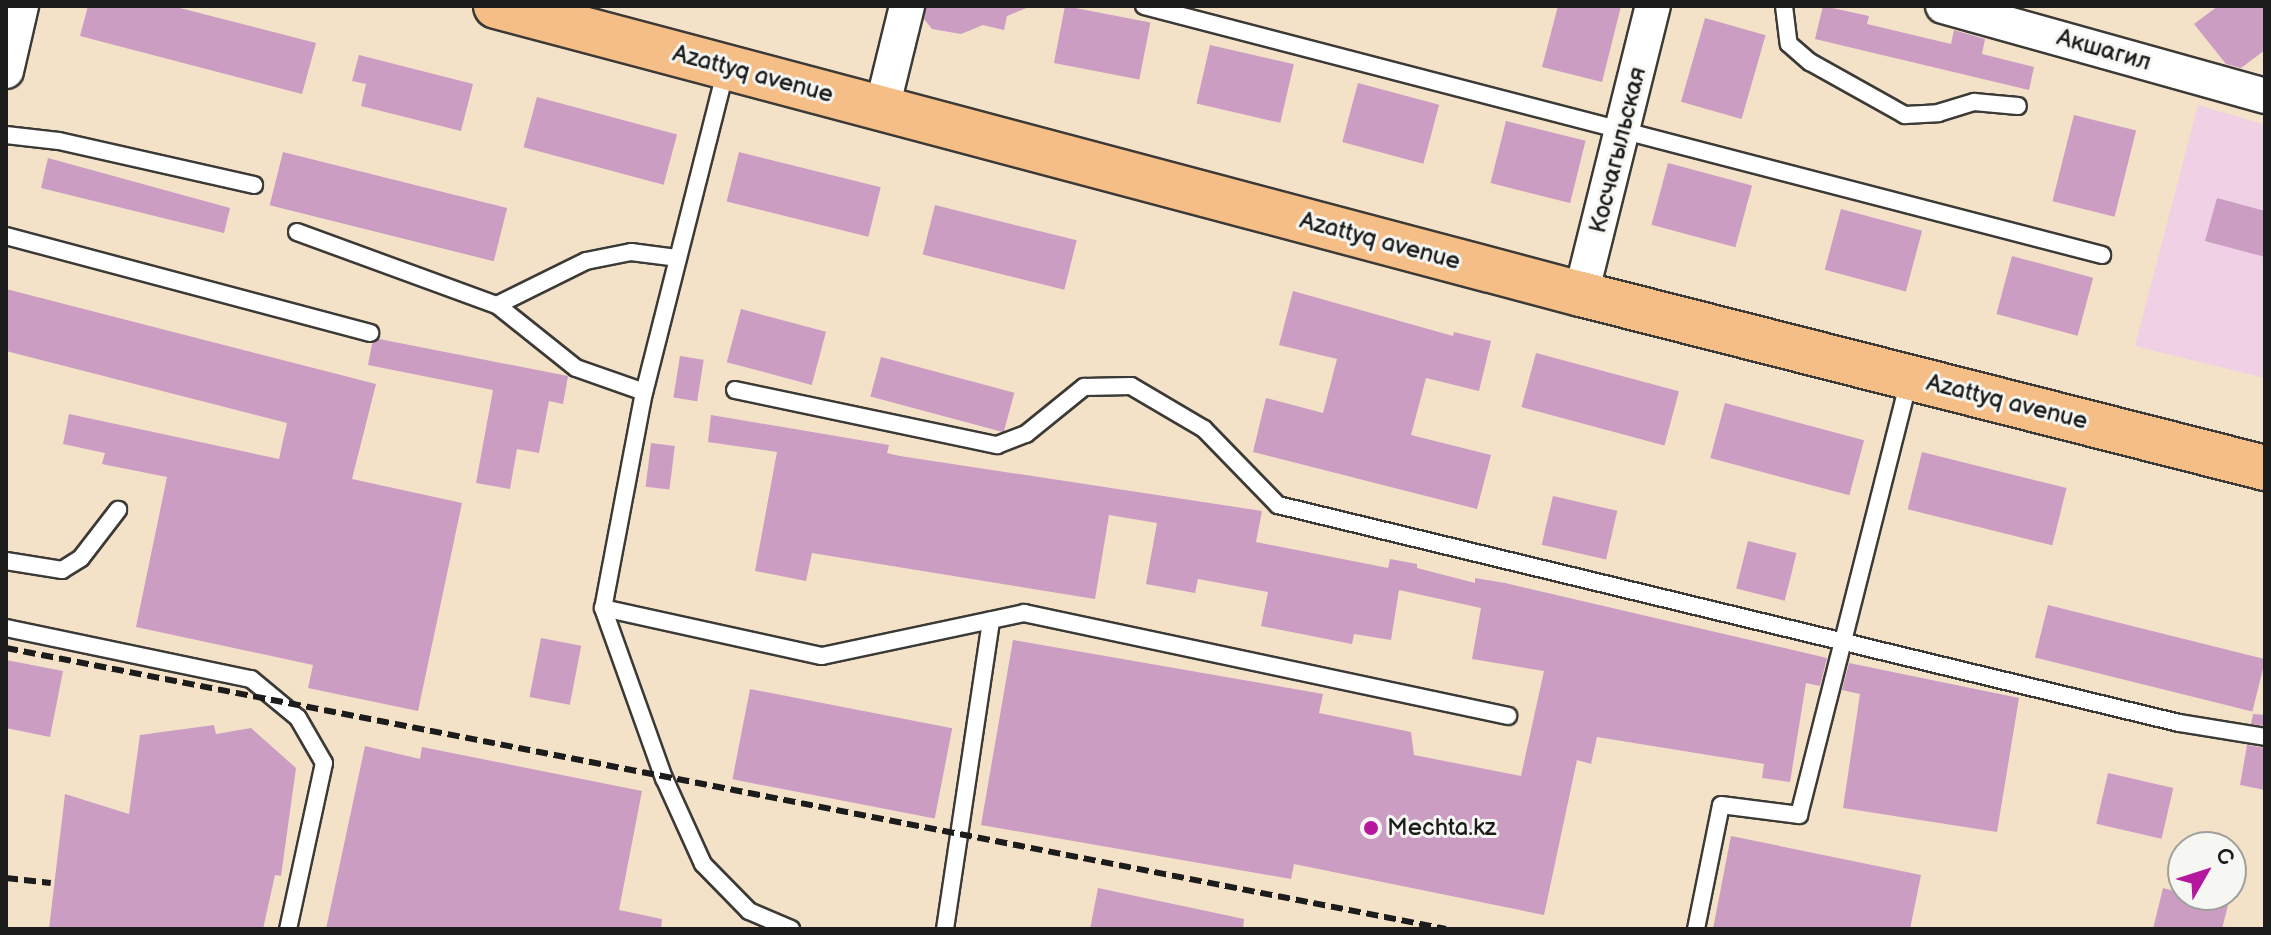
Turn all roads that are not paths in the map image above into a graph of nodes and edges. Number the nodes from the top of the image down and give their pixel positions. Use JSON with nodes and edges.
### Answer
{"nodes":[{"id":1,"x":21,"y":6,"type":"edge"},
{"id":2,"x":496,"y":6,"type":"edge"},
{"id":3,"x":907,"y":6,"type":"edge"},
{"id":4,"x":1144,"y":6,"type":"edge"},
{"id":5,"x":1653,"y":6,"type":"edge"},
{"id":6,"x":1784,"y":6,"type":"edge"},
{"id":7,"x":1943,"y":6,"type":"edge"},
{"id":8,"x":1981,"y":11,"type":"edge"},
{"id":9,"x":726,"y":67,"type":"junction"},
{"id":10,"x":6,"y":71,"type":"edge"},
{"id":11,"x":2259,"y":88,"type":"edge"},
{"id":12,"x":2018,"y":106,"type":"dead end"},
{"id":13,"x":882,"y":108,"type":"junction"},
{"id":14,"x":1624,"y":130,"type":"junction"},
{"id":15,"x":6,"y":135,"type":"edge"},
{"id":16,"x":254,"y":185,"type":"dead end"},
{"id":17,"x":297,"y":232,"type":"dead end"},
{"id":18,"x":6,"y":236,"type":"edge"},
{"id":19,"x":2102,"y":255,"type":"dead end"},
{"id":20,"x":677,"y":258,"type":"junction"},
{"id":21,"x":1581,"y":294,"type":"junction"},
{"id":22,"x":497,"y":305,"type":"junction"},
{"id":23,"x":370,"y":333,"type":"dead end"},
{"id":24,"x":1910,"y":378,"type":"junction"},
{"id":25,"x":735,"y":390,"type":"dead end"},
{"id":26,"x":644,"y":392,"type":"junction"},
{"id":27,"x":2265,"y":468,"type":"edge"},
{"id":28,"x":118,"y":510,"type":"dead end"},
{"id":29,"x":6,"y":561,"type":"edge"},
{"id":30,"x":603,"y":608,"type":"junction"},
{"id":31,"x":991,"y":620,"type":"junction"},
{"id":32,"x":6,"y":628,"type":"edge"},
{"id":33,"x":1840,"y":641,"type":"junction"},
{"id":34,"x":1508,"y":716,"type":"dead end"},
{"id":35,"x":2265,"y":737,"type":"edge"},
{"id":36,"x":288,"y":929,"type":"edge"},
{"id":37,"x":791,"y":929,"type":"edge"},
{"id":38,"x":945,"y":929,"type":"edge"},
{"id":39,"x":1696,"y":929,"type":"edge"}],
"edges":[{"from":1,"to":10,"type":"street"},
{"from":2,"to":9,"type":"main road","name":"Azattyq avenue"},
{"from":3,"to":13,"type":"street"},
{"from":4,"to":14,"type":"lane"},
{"from":5,"to":14,"type":"street","name":"Косчагыльская"},
{"from":6,"to":12,"type":"lane"},
{"from":7,"to":8,"type":"street","name":"Акшагил"},
{"from":8,"to":11,"type":"street","name":"Акшагил"},
{"from":9,"to":13,"type":"main road","name":"Azattyq avenue"},
{"from":9,"to":20,"type":"lane"},
{"from":13,"to":21,"type":"main road","name":"Azattyq avenue"},
{"from":14,"to":19,"type":"lane"},
{"from":14,"to":21,"type":"street","name":"Косчагыльская"},
{"from":15,"to":16,"type":"lane"},
{"from":17,"to":22,"type":"lane"},
{"from":18,"to":23,"type":"lane"},
{"from":20,"to":22,"type":"lane"},
{"from":20,"to":26,"type":"lane"},
{"from":21,"to":24,"type":"main road","name":"Azattyq avenue"},
{"from":22,"to":26,"type":"lane"},
{"from":24,"to":27,"type":"main road","name":"Azattyq avenue"},
{"from":24,"to":33,"type":"lane"},
{"from":25,"to":33,"type":"lane"},
{"from":26,"to":30,"type":"lane"},
{"from":28,"to":29,"type":"lane"},
{"from":30,"to":31,"type":"lane"},
{"from":30,"to":37,"type":"lane"},
{"from":31,"to":34,"type":"lane"},
{"from":31,"to":38,"type":"lane"},
{"from":32,"to":36,"type":"lane"},
{"from":33,"to":35,"type":"lane"},
{"from":33,"to":39,"type":"lane"}]}
